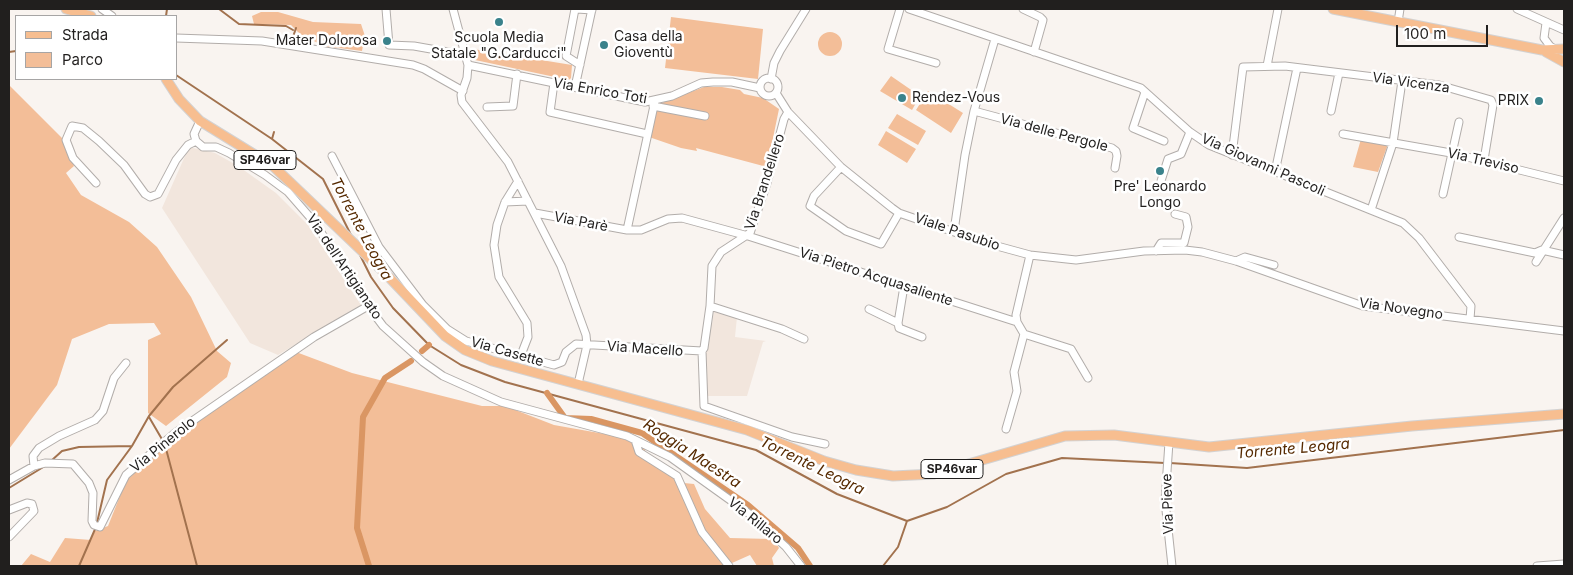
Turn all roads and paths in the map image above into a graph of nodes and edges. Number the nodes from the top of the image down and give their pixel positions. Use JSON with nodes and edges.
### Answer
{"nodes":[{"id":1,"x":66,"y":9,"type":"edge"},
{"id":2,"x":386,"y":9,"type":"edge"},
{"id":3,"x":453,"y":9,"type":"edge"},
{"id":4,"x":576,"y":9,"type":"edge"},
{"id":5,"x":806,"y":9,"type":"edge"},
{"id":6,"x":900,"y":9,"type":"edge"},
{"id":7,"x":909,"y":9,"type":"edge"},
{"id":8,"x":1023,"y":9,"type":"edge"},
{"id":9,"x":1278,"y":9,"type":"edge"},
{"id":10,"x":1333,"y":9,"type":"edge"},
{"id":11,"x":1400,"y":9,"type":"edge"},
{"id":12,"x":1517,"y":9,"type":"edge"},
{"id":13,"x":592,"y":10,"type":"edge"},
{"id":14,"x":1343,"y":10,"type":"edge"},
{"id":15,"x":87,"y":15,"type":"edge"},
{"id":16,"x":1398,"y":22,"type":"junction"},
{"id":17,"x":1546,"y":22,"type":"junction"},
{"id":18,"x":1564,"y":30,"type":"edge"},
{"id":19,"x":178,"y":38,"type":"edge"},
{"id":20,"x":995,"y":39,"type":"junction"},
{"id":21,"x":1542,"y":50,"type":"junction"},
{"id":22,"x":1560,"y":50,"type":"edge"},
{"id":23,"x":464,"y":51,"type":"junction"},
{"id":24,"x":1034,"y":52,"type":"junction"},
{"id":25,"x":1564,"y":62,"type":"edge"},
{"id":26,"x":936,"y":63,"type":"dead end"},
{"id":27,"x":468,"y":65,"type":"junction"},
{"id":28,"x":580,"y":65,"type":"junction"},
{"id":29,"x":1268,"y":66,"type":"junction"},
{"id":30,"x":1297,"y":68,"type":"junction"},
{"id":31,"x":1339,"y":73,"type":"junction"},
{"id":32,"x":517,"y":74,"type":"junction"},
{"id":33,"x":771,"y":79,"type":"junction"},
{"id":34,"x":167,"y":80,"type":"edge"},
{"id":35,"x":1402,"y":81,"type":"junction"},
{"id":36,"x":554,"y":83,"type":"junction"},
{"id":37,"x":575,"y":87,"type":"junction"},
{"id":38,"x":760,"y":88,"type":"junction"},
{"id":39,"x":463,"y":91,"type":"junction"},
{"id":40,"x":1145,"y":92,"type":"junction"},
{"id":41,"x":776,"y":93,"type":"junction"},
{"id":42,"x":654,"y":103,"type":"junction"},
{"id":43,"x":488,"y":107,"type":"dead end"},
{"id":44,"x":974,"y":111,"type":"junction"},
{"id":45,"x":1331,"y":111,"type":"dead end"},
{"id":46,"x":788,"y":112,"type":"junction"},
{"id":47,"x":705,"y":116,"type":"dead end"},
{"id":48,"x":200,"y":121,"type":"junction"},
{"id":49,"x":1459,"y":122,"type":"dead end"},
{"id":50,"x":1190,"y":132,"type":"junction"},
{"id":51,"x":647,"y":134,"type":"junction"},
{"id":52,"x":1343,"y":134,"type":"dead end"},
{"id":53,"x":196,"y":141,"type":"junction"},
{"id":54,"x":1164,"y":141,"type":"dead end"},
{"id":55,"x":1393,"y":143,"type":"junction"},
{"id":56,"x":1451,"y":153,"type":"junction"},
{"id":57,"x":1232,"y":155,"type":"junction"},
{"id":58,"x":332,"y":156,"type":"dead end"},
{"id":59,"x":1484,"y":160,"type":"junction"},
{"id":60,"x":841,"y":167,"type":"junction"},
{"id":61,"x":1115,"y":168,"type":"dead end"},
{"id":62,"x":1275,"y":172,"type":"junction"},
{"id":63,"x":518,"y":181,"type":"junction"},
{"id":64,"x":1161,"y":181,"type":"dead end"},
{"id":65,"x":1564,"y":181,"type":"edge"},
{"id":66,"x":96,"y":184,"type":"dead end"},
{"id":67,"x":1443,"y":194,"type":"dead end"},
{"id":68,"x":528,"y":201,"type":"junction"},
{"id":69,"x":505,"y":202,"type":"junction"},
{"id":70,"x":1371,"y":210,"type":"junction"},
{"id":71,"x":535,"y":213,"type":"junction"},
{"id":72,"x":899,"y":213,"type":"junction"},
{"id":73,"x":1175,"y":214,"type":"dead end"},
{"id":74,"x":1564,"y":218,"type":"edge"},
{"id":75,"x":627,"y":230,"type":"junction"},
{"id":76,"x":954,"y":231,"type":"junction"},
{"id":77,"x":736,"y":233,"type":"joint"},
{"id":78,"x":748,"y":236,"type":"junction"},
{"id":79,"x":1459,"y":237,"type":"dead end"},
{"id":80,"x":1156,"y":250,"type":"junction"},
{"id":81,"x":1185,"y":250,"type":"joint"},
{"id":82,"x":1542,"y":250,"type":"junction"},
{"id":83,"x":1564,"y":255,"type":"edge"},
{"id":84,"x":1030,"y":256,"type":"junction"},
{"id":85,"x":1236,"y":261,"type":"junction"},
{"id":86,"x":1536,"y":262,"type":"dead end"},
{"id":87,"x":1274,"y":265,"type":"dead end"},
{"id":88,"x":904,"y":286,"type":"junction"},
{"id":89,"x":368,"y":306,"type":"junction"},
{"id":90,"x":710,"y":306,"type":"junction"},
{"id":91,"x":869,"y":309,"type":"dead end"},
{"id":92,"x":1470,"y":319,"type":"junction"},
{"id":93,"x":1017,"y":322,"type":"junction"},
{"id":94,"x":898,"y":323,"type":"junction"},
{"id":95,"x":1564,"y":331,"type":"edge"},
{"id":96,"x":1024,"y":334,"type":"junction"},
{"id":97,"x":922,"y":337,"type":"dead end"},
{"id":98,"x":804,"y":339,"type":"dead end"},
{"id":99,"x":587,"y":345,"type":"junction"},
{"id":100,"x":702,"y":351,"type":"junction"},
{"id":101,"x":521,"y":355,"type":"junction"},
{"id":102,"x":126,"y":363,"type":"dead end"},
{"id":103,"x":1088,"y":378,"type":"dead end"},
{"id":104,"x":578,"y":384,"type":"junction"},
{"id":105,"x":1564,"y":414,"type":"edge"},
{"id":106,"x":598,"y":427,"type":"joint"},
{"id":107,"x":1006,"y":429,"type":"dead end"},
{"id":108,"x":635,"y":440,"type":"junction"},
{"id":109,"x":1170,"y":442,"type":"junction"},
{"id":110,"x":825,"y":444,"type":"dead end"},
{"id":111,"x":34,"y":466,"type":"junction"},
{"id":112,"x":9,"y":480,"type":"edge"},
{"id":113,"x":9,"y":510,"type":"edge"},
{"id":114,"x":9,"y":537,"type":"edge"},
{"id":115,"x":1564,"y":564,"type":"edge"},
{"id":116,"x":729,"y":566,"type":"edge"},
{"id":117,"x":801,"y":566,"type":"edge"},
{"id":118,"x":1172,"y":566,"type":"edge"},
{"id":119,"x":1537,"y":566,"type":"edge"}],
"edges":[{"from":1,"to":15,"type":"main road"},
{"from":2,"to":23,"type":"street"},
{"from":3,"to":23,"type":"street"},
{"from":4,"to":13,"type":"street"},
{"from":4,"to":28,"type":"street"},
{"from":5,"to":33,"type":"street"},
{"from":6,"to":26,"type":"street"},
{"from":7,"to":20,"type":"street","name":"Via Giovanni Pascoli"},
{"from":8,"to":24,"type":"street"},
{"from":9,"to":29,"type":"street"},
{"from":10,"to":14,"type":"main road"},
{"from":11,"to":16,"type":"street"},
{"from":12,"to":17,"type":"street"},
{"from":13,"to":28,"type":"street"},
{"from":14,"to":16,"type":"main road"},
{"from":16,"to":21,"type":"main road"},
{"from":17,"to":18,"type":"street"},
{"from":17,"to":22,"type":"street"},
{"from":19,"to":39,"type":"street"},
{"from":20,"to":24,"type":"street","name":"Via Giovanni Pascoli"},
{"from":20,"to":44,"type":"street"},
{"from":21,"to":22,"type":"main road"},
{"from":21,"to":25,"type":"main road"},
{"from":23,"to":27,"type":"street"},
{"from":24,"to":40,"type":"street","name":"Via Giovanni Pascoli"},
{"from":27,"to":32,"type":"street","name":"Via Enrico Toti"},
{"from":27,"to":39,"type":"street"},
{"from":28,"to":37,"type":"street"},
{"from":29,"to":30,"type":"street","name":"Via Vicenza"},
{"from":29,"to":57,"type":"street","name":"Via Vicenza"},
{"from":30,"to":31,"type":"street","name":"Via Vicenza"},
{"from":30,"to":62,"type":"street"},
{"from":31,"to":35,"type":"street","name":"Via Vicenza"},
{"from":31,"to":45,"type":"street"},
{"from":32,"to":36,"type":"street","name":"Via Enrico Toti"},
{"from":32,"to":43,"type":"street"},
{"from":33,"to":38,"type":"street"},
{"from":33,"to":41,"type":"street","name":"Viale Pasubio"},
{"from":34,"to":48,"type":"main road","number":"SP46var"},
{"from":35,"to":55,"type":"street"},
{"from":35,"to":59,"type":"street","name":"Via Vicenza"},
{"from":36,"to":37,"type":"street","name":"Via Enrico Toti"},
{"from":36,"to":51,"type":"street"},
{"from":37,"to":42,"type":"street","name":"Via Enrico Toti"},
{"from":38,"to":41,"type":"street"},
{"from":38,"to":42,"type":"street","name":"Via Enrico Toti"},
{"from":39,"to":63,"type":"street"},
{"from":40,"to":50,"type":"street","name":"Via Giovanni Pascoli"},
{"from":40,"to":54,"type":"street"},
{"from":41,"to":46,"type":"street","name":"Viale Pasubio"},
{"from":42,"to":47,"type":"street"},
{"from":42,"to":51,"type":"street","name":"Via Parè"},
{"from":44,"to":61,"type":"street","name":"Via delle Pergole"},
{"from":44,"to":76,"type":"street"},
{"from":46,"to":60,"type":"street","name":"Viale Pasubio"},
{"from":46,"to":78,"type":"street","name":"Via Brandellero"},
{"from":48,"to":53,"type":"street"},
{"from":48,"to":104,"type":"main road","number":"SP46var"},
{"from":49,"to":56,"type":"street"},
{"from":50,"to":57,"type":"street","name":"Via Giovanni Pascoli"},
{"from":50,"to":64,"type":"street"},
{"from":51,"to":75,"type":"street","name":"Via Parè"},
{"from":52,"to":55,"type":"street","name":"Via Treviso"},
{"from":53,"to":66,"type":"street"},
{"from":53,"to":89,"type":"street","name":"Via dell'Artigianato"},
{"from":55,"to":56,"type":"street","name":"Via Treviso"},
{"from":55,"to":70,"type":"street"},
{"from":56,"to":59,"type":"street","name":"Via Treviso"},
{"from":56,"to":67,"type":"street"},
{"from":57,"to":62,"type":"street","name":"Via Giovanni Pascoli"},
{"from":58,"to":101,"type":"street","name":"Via Casette"},
{"from":59,"to":65,"type":"street","name":"Via Treviso"},
{"from":60,"to":72,"type":"street","name":"Viale Pasubio"},
{"from":60,"to":72,"type":"street"},
{"from":62,"to":70,"type":"street","name":"Via Giovanni Pascoli"},
{"from":63,"to":68,"type":"street"},
{"from":63,"to":69,"type":"street"},
{"from":68,"to":69,"type":"street"},
{"from":68,"to":71,"type":"street"},
{"from":69,"to":101,"type":"street"},
{"from":70,"to":92,"type":"street","name":"Via Giovanni Pascoli"},
{"from":71,"to":75,"type":"street","name":"Via Parè"},
{"from":71,"to":99,"type":"street"},
{"from":72,"to":76,"type":"street","name":"Viale Pasubio"},
{"from":73,"to":80,"type":"street"},
{"from":74,"to":82,"type":"street"},
{"from":75,"to":77,"type":"street","name":"Via Parè"},
{"from":76,"to":84,"type":"street","name":"Viale Pasubio"},
{"from":77,"to":78,"type":"street","name":"Via Pietro Acquasaliente"},
{"from":78,"to":88,"type":"street","name":"Via Pietro Acquasaliente"},
{"from":78,"to":90,"type":"street","name":"Via Brandellero"},
{"from":79,"to":82,"type":"street"},
{"from":80,"to":81,"type":"street","name":"Viale Pasubio"},
{"from":80,"to":84,"type":"street","name":"Viale Pasubio"},
{"from":81,"to":85,"type":"street","name":"Via Novegno"},
{"from":82,"to":83,"type":"street"},
{"from":82,"to":86,"type":"street"},
{"from":84,"to":93,"type":"street"},
{"from":85,"to":87,"type":"street"},
{"from":85,"to":92,"type":"street","name":"Via Novegno"},
{"from":88,"to":93,"type":"street","name":"Via Pietro Acquasaliente"},
{"from":88,"to":94,"type":"street"},
{"from":89,"to":106,"type":"street","name":"Via dell'Artigianato"},
{"from":89,"to":111,"type":"street","name":"Via Pinerolo"},
{"from":90,"to":98,"type":"street"},
{"from":90,"to":100,"type":"street","name":"Via Brandellero"},
{"from":91,"to":94,"type":"street"},
{"from":92,"to":95,"type":"street","name":"Via Novegno"},
{"from":93,"to":96,"type":"street"},
{"from":94,"to":97,"type":"street"},
{"from":96,"to":103,"type":"street"},
{"from":96,"to":107,"type":"street"},
{"from":99,"to":100,"type":"street","name":"Via Macello"},
{"from":99,"to":101,"type":"street","name":"Via Casette"},
{"from":99,"to":104,"type":"street"},
{"from":100,"to":110,"type":"street","name":"Via Brandellero"},
{"from":102,"to":111,"type":"street"},
{"from":104,"to":109,"type":"main road","number":"SP46var"},
{"from":105,"to":109,"type":"main road","number":"SP46var"},
{"from":106,"to":108,"type":"street","name":"Via Rillaro"},
{"from":108,"to":116,"type":"street"},
{"from":108,"to":117,"type":"street","name":"Via Rillaro"},
{"from":109,"to":118,"type":"street","name":"Via Pieve"},
{"from":111,"to":112,"type":"street","name":"Via Pinerolo"},
{"from":113,"to":114,"type":"street"},
{"from":115,"to":119,"type":"street"}]}
